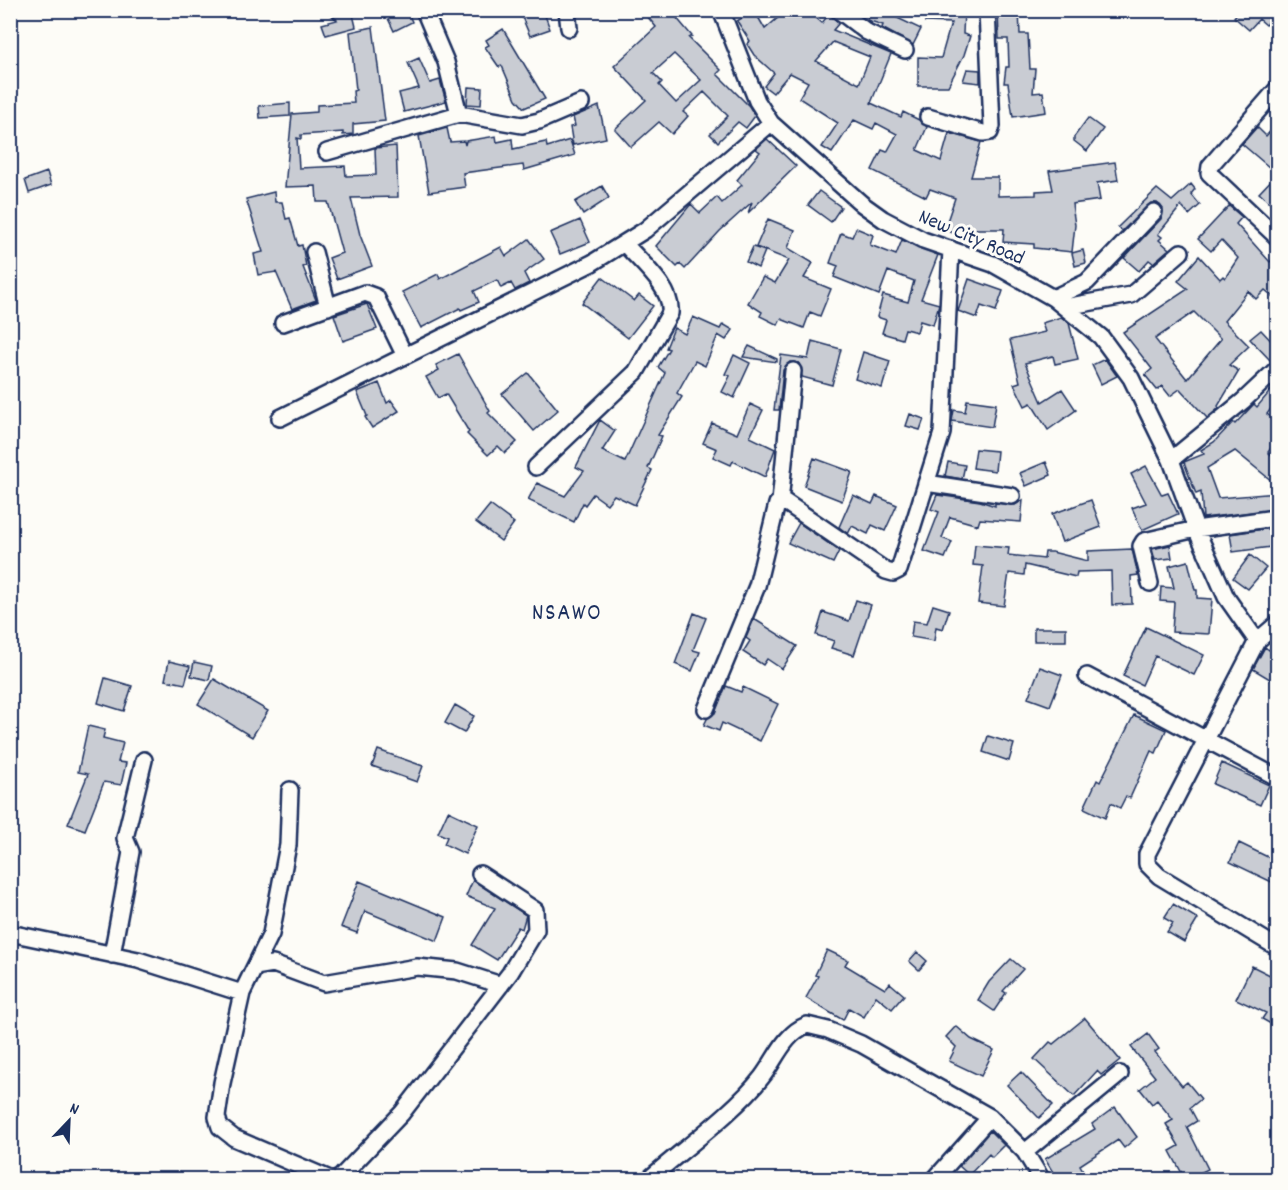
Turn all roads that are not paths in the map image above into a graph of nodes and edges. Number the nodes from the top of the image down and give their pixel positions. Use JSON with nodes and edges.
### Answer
{"nodes":[{"id":1,"x":424,"y":10,"type":"edge"},
{"id":2,"x":567,"y":10,"type":"edge"},
{"id":3,"x":721,"y":10,"type":"edge"},
{"id":4,"x":838,"y":10,"type":"edge"},
{"id":5,"x":987,"y":10,"type":"edge"},
{"id":6,"x":570,"y":28,"type":"dead end"},
{"id":7,"x":905,"y":50,"type":"dead end"},
{"id":8,"x":1277,"y":90,"type":"edge"},
{"id":9,"x":581,"y":103,"type":"dead end"},
{"id":10,"x":459,"y":114,"type":"junction"},
{"id":11,"x":928,"y":117,"type":"dead end"},
{"id":12,"x":771,"y":123,"type":"junction"},
{"id":13,"x":327,"y":152,"type":"dead end"},
{"id":14,"x":1154,"y":212,"type":"dead end"},
{"id":15,"x":1278,"y":238,"type":"edge"},
{"id":16,"x":624,"y":244,"type":"junction"},
{"id":17,"x":951,"y":249,"type":"junction"},
{"id":18,"x":314,"y":252,"type":"dead end"},
{"id":19,"x":1181,"y":252,"type":"dead end"},
{"id":20,"x":1059,"y":303,"type":"junction"},
{"id":21,"x":328,"y":307,"type":"junction"},
{"id":22,"x":283,"y":323,"type":"dead end"},
{"id":23,"x":405,"y":356,"type":"junction"},
{"id":24,"x":1278,"y":368,"type":"edge"},
{"id":25,"x":794,"y":371,"type":"dead end"},
{"id":26,"x":279,"y":418,"type":"dead end"},
{"id":27,"x":1171,"y":460,"type":"junction"},
{"id":28,"x":536,"y":467,"type":"dead end"},
{"id":29,"x":926,"y":483,"type":"junction"},
{"id":30,"x":1012,"y":496,"type":"dead end"},
{"id":31,"x":780,"y":502,"type":"junction"},
{"id":32,"x":1275,"y":518,"type":"dead end"},
{"id":33,"x":1196,"y":529,"type":"junction"},
{"id":34,"x":1150,"y":583,"type":"dead end"},
{"id":35,"x":1278,"y":623,"type":"edge"},
{"id":36,"x":1257,"y":641,"type":"junction"},
{"id":37,"x":1087,"y":676,"type":"dead end"},
{"id":38,"x":706,"y":709,"type":"dead end"},
{"id":39,"x":1206,"y":739,"type":"junction"},
{"id":40,"x":144,"y":760,"type":"dead end"},
{"id":41,"x":1278,"y":778,"type":"edge"},
{"id":42,"x":290,"y":789,"type":"dead end"},
{"id":43,"x":480,"y":874,"type":"dead end"},
{"id":44,"x":10,"y":933,"type":"edge"},
{"id":45,"x":1278,"y":948,"type":"edge"},
{"id":46,"x":112,"y":955,"type":"junction"},
{"id":47,"x":255,"y":967,"type":"junction"},
{"id":48,"x":501,"y":986,"type":"junction"},
{"id":49,"x":242,"y":993,"type":"junction"},
{"id":50,"x":1120,"y":1074,"type":"dead end"},
{"id":51,"x":990,"y":1117,"type":"junction"},
{"id":52,"x":1025,"y":1152,"type":"junction"},
{"id":53,"x":307,"y":1175,"type":"edge"},
{"id":54,"x":332,"y":1179,"type":"edge"},
{"id":55,"x":338,"y":1179,"type":"edge"},
{"id":56,"x":648,"y":1179,"type":"edge"},
{"id":57,"x":934,"y":1179,"type":"edge"},
{"id":58,"x":1042,"y":1179,"type":"edge"}],
"edges":[{"from":1,"to":10,"type":"street"},
{"from":2,"to":6,"type":"street"},
{"from":3,"to":12,"type":"street","name":"New City Road"},
{"from":4,"to":7,"type":"street"},
{"from":5,"to":11,"type":"street"},
{"from":8,"to":15,"type":"street"},
{"from":9,"to":10,"type":"street"},
{"from":10,"to":13,"type":"street"},
{"from":12,"to":16,"type":"street"},
{"from":12,"to":17,"type":"street","name":"New City Road"},
{"from":14,"to":20,"type":"street"},
{"from":16,"to":23,"type":"street"},
{"from":16,"to":28,"type":"street"},
{"from":17,"to":20,"type":"street","name":"New City Road"},
{"from":17,"to":29,"type":"street"},
{"from":18,"to":21,"type":"street"},
{"from":19,"to":20,"type":"street"},
{"from":20,"to":27,"type":"street","name":"New City Road"},
{"from":21,"to":22,"type":"street"},
{"from":21,"to":23,"type":"street"},
{"from":23,"to":26,"type":"street"},
{"from":24,"to":27,"type":"street"},
{"from":25,"to":31,"type":"street"},
{"from":27,"to":33,"type":"street","name":"New City Road"},
{"from":29,"to":30,"type":"street"},
{"from":29,"to":31,"type":"street"},
{"from":31,"to":38,"type":"street"},
{"from":32,"to":33,"type":"street"},
{"from":33,"to":34,"type":"street"},
{"from":33,"to":36,"type":"street","name":"New City Road"},
{"from":35,"to":36,"type":"street"},
{"from":36,"to":39,"type":"street"},
{"from":37,"to":39,"type":"street"},
{"from":39,"to":41,"type":"street"},
{"from":39,"to":45,"type":"street"},
{"from":40,"to":46,"type":"street"},
{"from":42,"to":47,"type":"street"},
{"from":43,"to":48,"type":"street"},
{"from":44,"to":46,"type":"street"},
{"from":46,"to":49,"type":"street"},
{"from":47,"to":48,"type":"street"},
{"from":47,"to":49,"type":"street"},
{"from":48,"to":55,"type":"street"},
{"from":49,"to":53,"type":"street"},
{"from":50,"to":52,"type":"street"},
{"from":51,"to":52,"type":"street"},
{"from":51,"to":56,"type":"street"},
{"from":51,"to":57,"type":"street"},
{"from":52,"to":58,"type":"street"},
{"from":53,"to":54,"type":"street"}]}
